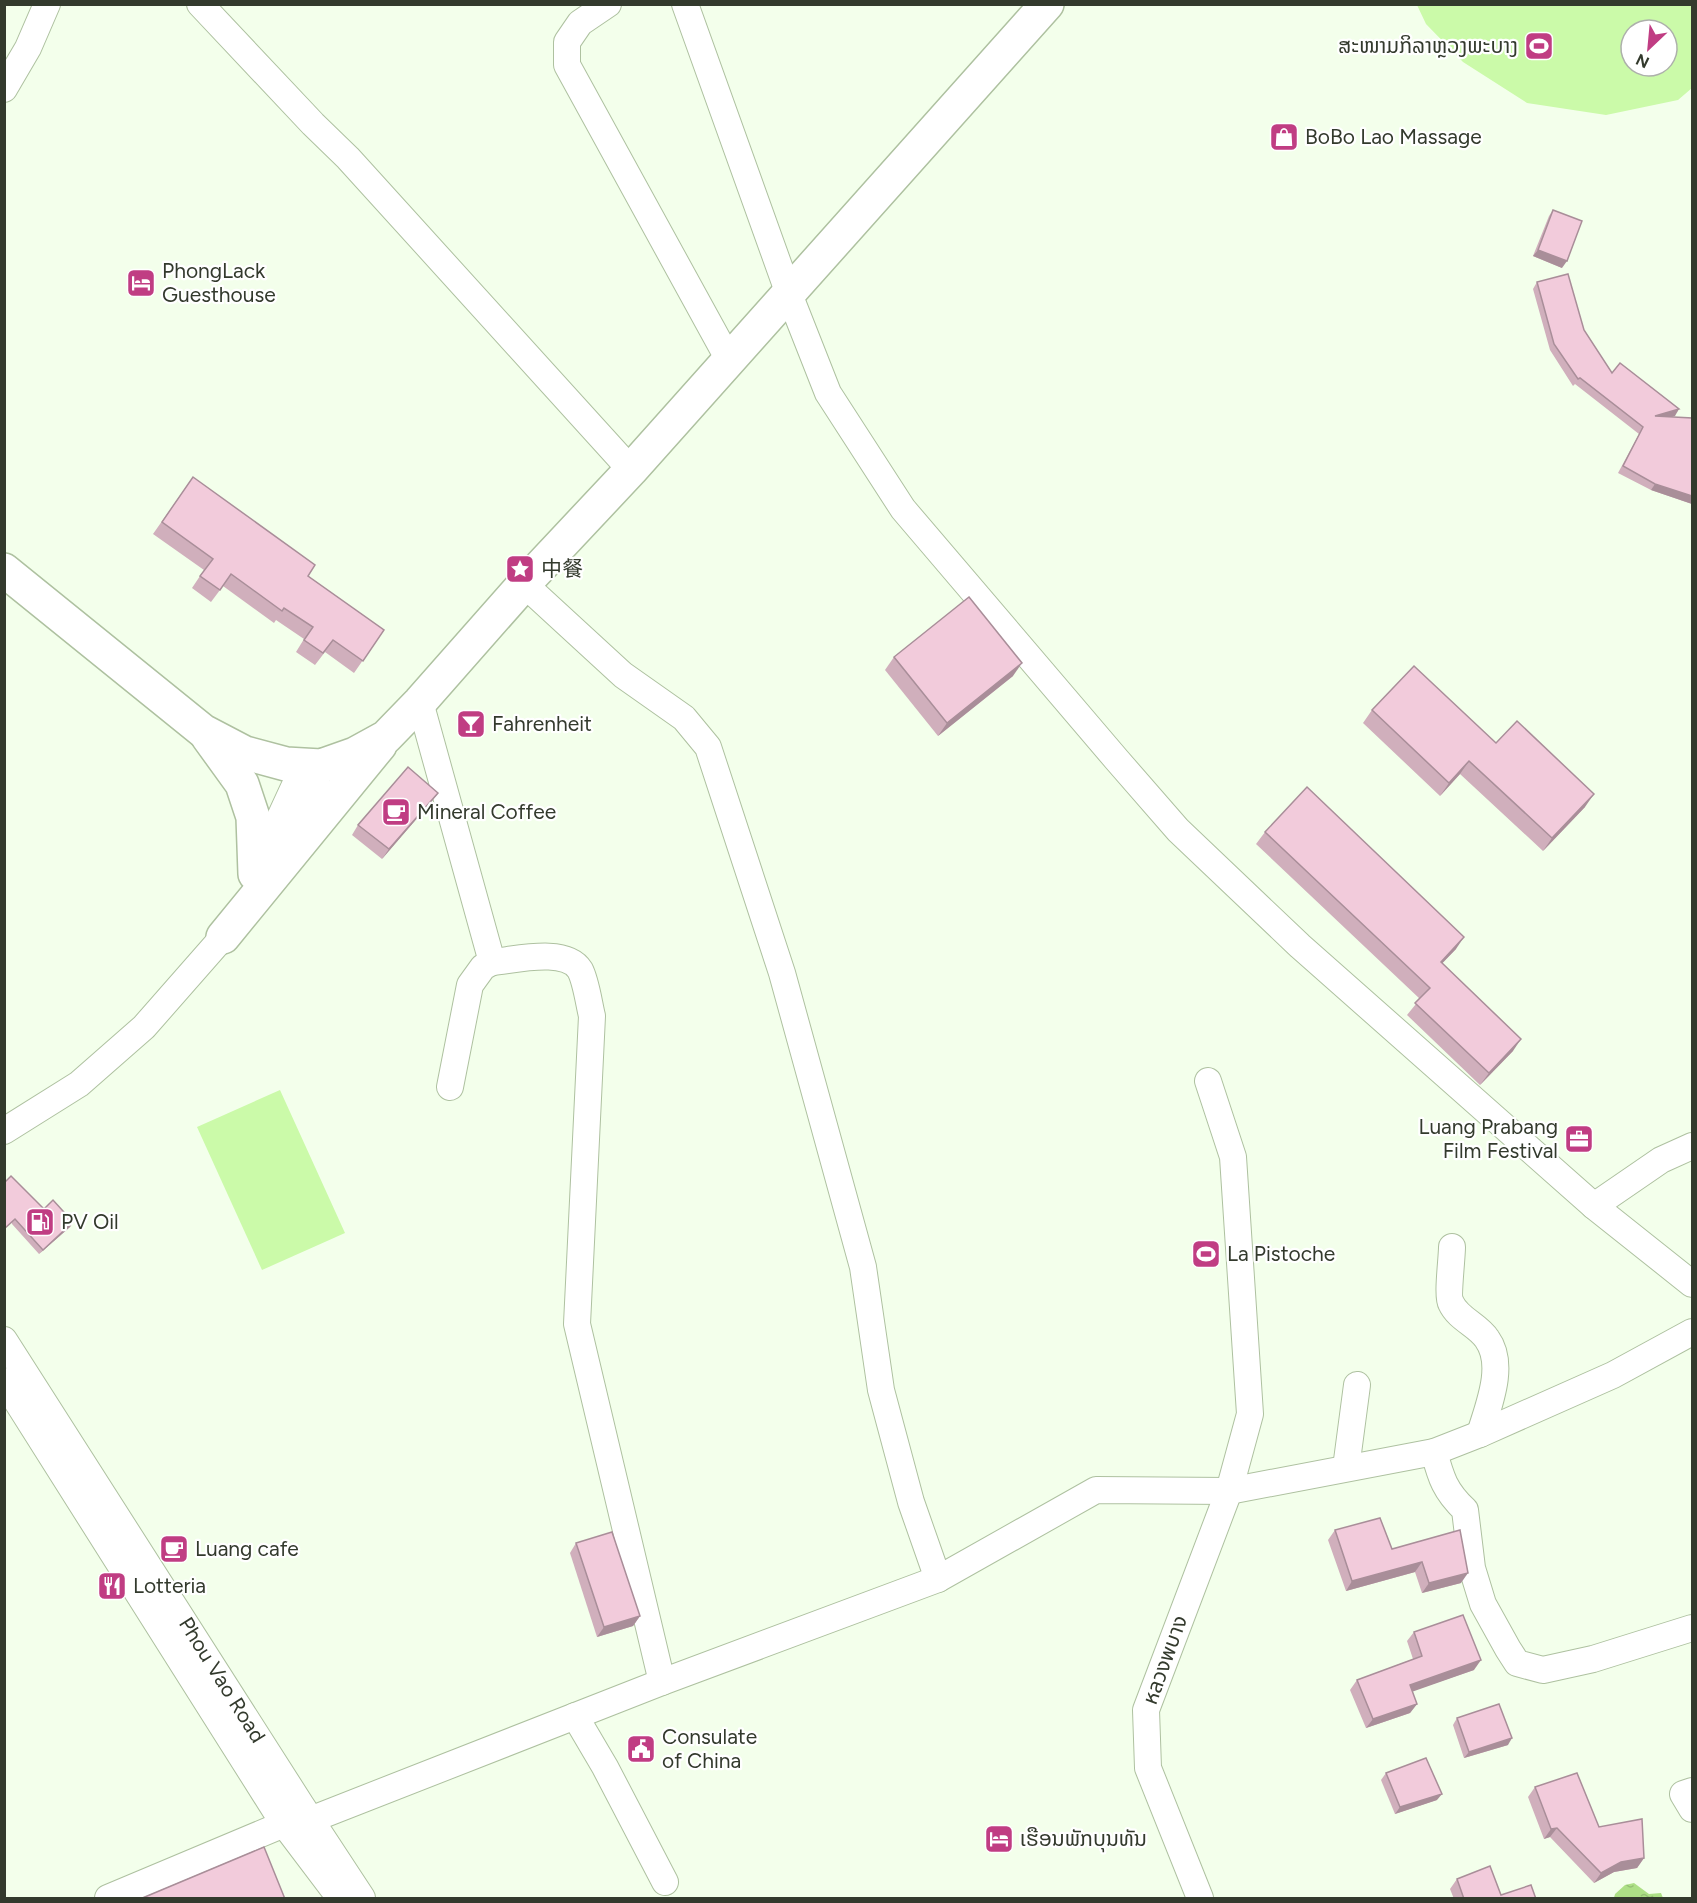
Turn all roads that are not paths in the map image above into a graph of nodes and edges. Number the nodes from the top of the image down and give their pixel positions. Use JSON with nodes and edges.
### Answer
{"nodes":[{"id":1,"x":47,"y":4,"type":"edge"},
{"id":2,"x":200,"y":4,"type":"edge"},
{"id":3,"x":608,"y":4,"type":"edge"},
{"id":4,"x":685,"y":4,"type":"edge"},
{"id":5,"x":1047,"y":4,"type":"edge"},
{"id":6,"x":4,"y":89,"type":"edge"},
{"id":7,"x":789,"y":294,"type":"junction"},
{"id":8,"x":729,"y":360,"type":"junction"},
{"id":9,"x":631,"y":470,"type":"junction"},
{"id":10,"x":4,"y":570,"type":"edge"},
{"id":11,"x":524,"y":584,"type":"junction"},
{"id":12,"x":420,"y":702,"type":"junction"},
{"id":13,"x":203,"y":731,"type":"junction"},
{"id":14,"x":386,"y":737,"type":"junction"},
{"id":15,"x":311,"y":766,"type":"junction"},
{"id":16,"x":255,"y":874,"type":"junction"},
{"id":17,"x":223,"y":937,"type":"junction"},
{"id":18,"x":492,"y":962,"type":"junction"},
{"id":19,"x":1208,"y":1081,"type":"dead end"},
{"id":20,"x":450,"y":1087,"type":"dead end"},
{"id":21,"x":4,"y":1131,"type":"edge"},
{"id":22,"x":1692,"y":1146,"type":"edge"},
{"id":23,"x":1594,"y":1206,"type":"junction"},
{"id":24,"x":1452,"y":1247,"type":"dead end"},
{"id":25,"x":1692,"y":1284,"type":"edge"},
{"id":26,"x":1692,"y":1332,"type":"edge"},
{"id":27,"x":4,"y":1340,"type":"edge"},
{"id":28,"x":4,"y":1381,"type":"edge"},
{"id":29,"x":1357,"y":1385,"type":"dead end"},
{"id":30,"x":1480,"y":1434,"type":"junction"},
{"id":31,"x":1434,"y":1452,"type":"junction"},
{"id":32,"x":1346,"y":1468,"type":"junction"},
{"id":33,"x":1229,"y":1491,"type":"junction"},
{"id":34,"x":938,"y":1579,"type":"junction"},
{"id":35,"x":1692,"y":1628,"type":"edge"},
{"id":36,"x":662,"y":1682,"type":"junction"},
{"id":37,"x":575,"y":1716,"type":"junction"},
{"id":38,"x":1692,"y":1791,"type":"edge"},
{"id":39,"x":1692,"y":1809,"type":"edge"},
{"id":40,"x":310,"y":1820,"type":"junction"},
{"id":41,"x":284,"y":1824,"type":"junction"},
{"id":42,"x":664,"y":1882,"type":"dead end"},
{"id":43,"x":108,"y":1899,"type":"edge"},
{"id":44,"x":340,"y":1899,"type":"edge"},
{"id":45,"x":362,"y":1899,"type":"edge"},
{"id":46,"x":1200,"y":1899,"type":"edge"}],
"edges":[{"from":1,"to":6,"type":"street"},
{"from":2,"to":9,"type":"street"},
{"from":3,"to":8,"type":"street"},
{"from":4,"to":7,"type":"street"},
{"from":5,"to":7,"type":"main road"},
{"from":7,"to":8,"type":"main road"},
{"from":7,"to":23,"type":"street"},
{"from":8,"to":9,"type":"main road"},
{"from":9,"to":11,"type":"main road"},
{"from":10,"to":13,"type":"main road"},
{"from":11,"to":12,"type":"main road"},
{"from":11,"to":34,"type":"street"},
{"from":12,"to":14,"type":"main road"},
{"from":12,"to":18,"type":"street"},
{"from":13,"to":15,"type":"main road"},
{"from":13,"to":16,"type":"main road"},
{"from":14,"to":15,"type":"main road"},
{"from":14,"to":17,"type":"main road"},
{"from":15,"to":16,"type":"street"},
{"from":15,"to":17,"type":"street"},
{"from":16,"to":17,"type":"street"},
{"from":17,"to":21,"type":"street"},
{"from":18,"to":20,"type":"street"},
{"from":18,"to":36,"type":"street"},
{"from":19,"to":33,"type":"street","name":"หลวงพบาง"},
{"from":22,"to":23,"type":"street"},
{"from":23,"to":25,"type":"street"},
{"from":24,"to":30,"type":"street"},
{"from":26,"to":30,"type":"street"},
{"from":27,"to":40,"type":"street","name":"Phou Vao Road"},
{"from":28,"to":41,"type":"street","name":"Phou Vao Road"},
{"from":29,"to":32,"type":"street"},
{"from":30,"to":31,"type":"street"},
{"from":31,"to":32,"type":"street"},
{"from":31,"to":35,"type":"street"},
{"from":32,"to":33,"type":"street"},
{"from":33,"to":34,"type":"street"},
{"from":33,"to":46,"type":"street","name":"หลวงพบาง"},
{"from":34,"to":36,"type":"street"},
{"from":36,"to":37,"type":"street"},
{"from":37,"to":40,"type":"street"},
{"from":37,"to":42,"type":"street"},
{"from":38,"to":39,"type":"street"},
{"from":40,"to":41,"type":"street"},
{"from":40,"to":45,"type":"street","name":"Phou Vao Road"},
{"from":41,"to":43,"type":"street"},
{"from":41,"to":44,"type":"street","name":"Phou Vao Road"}]}
